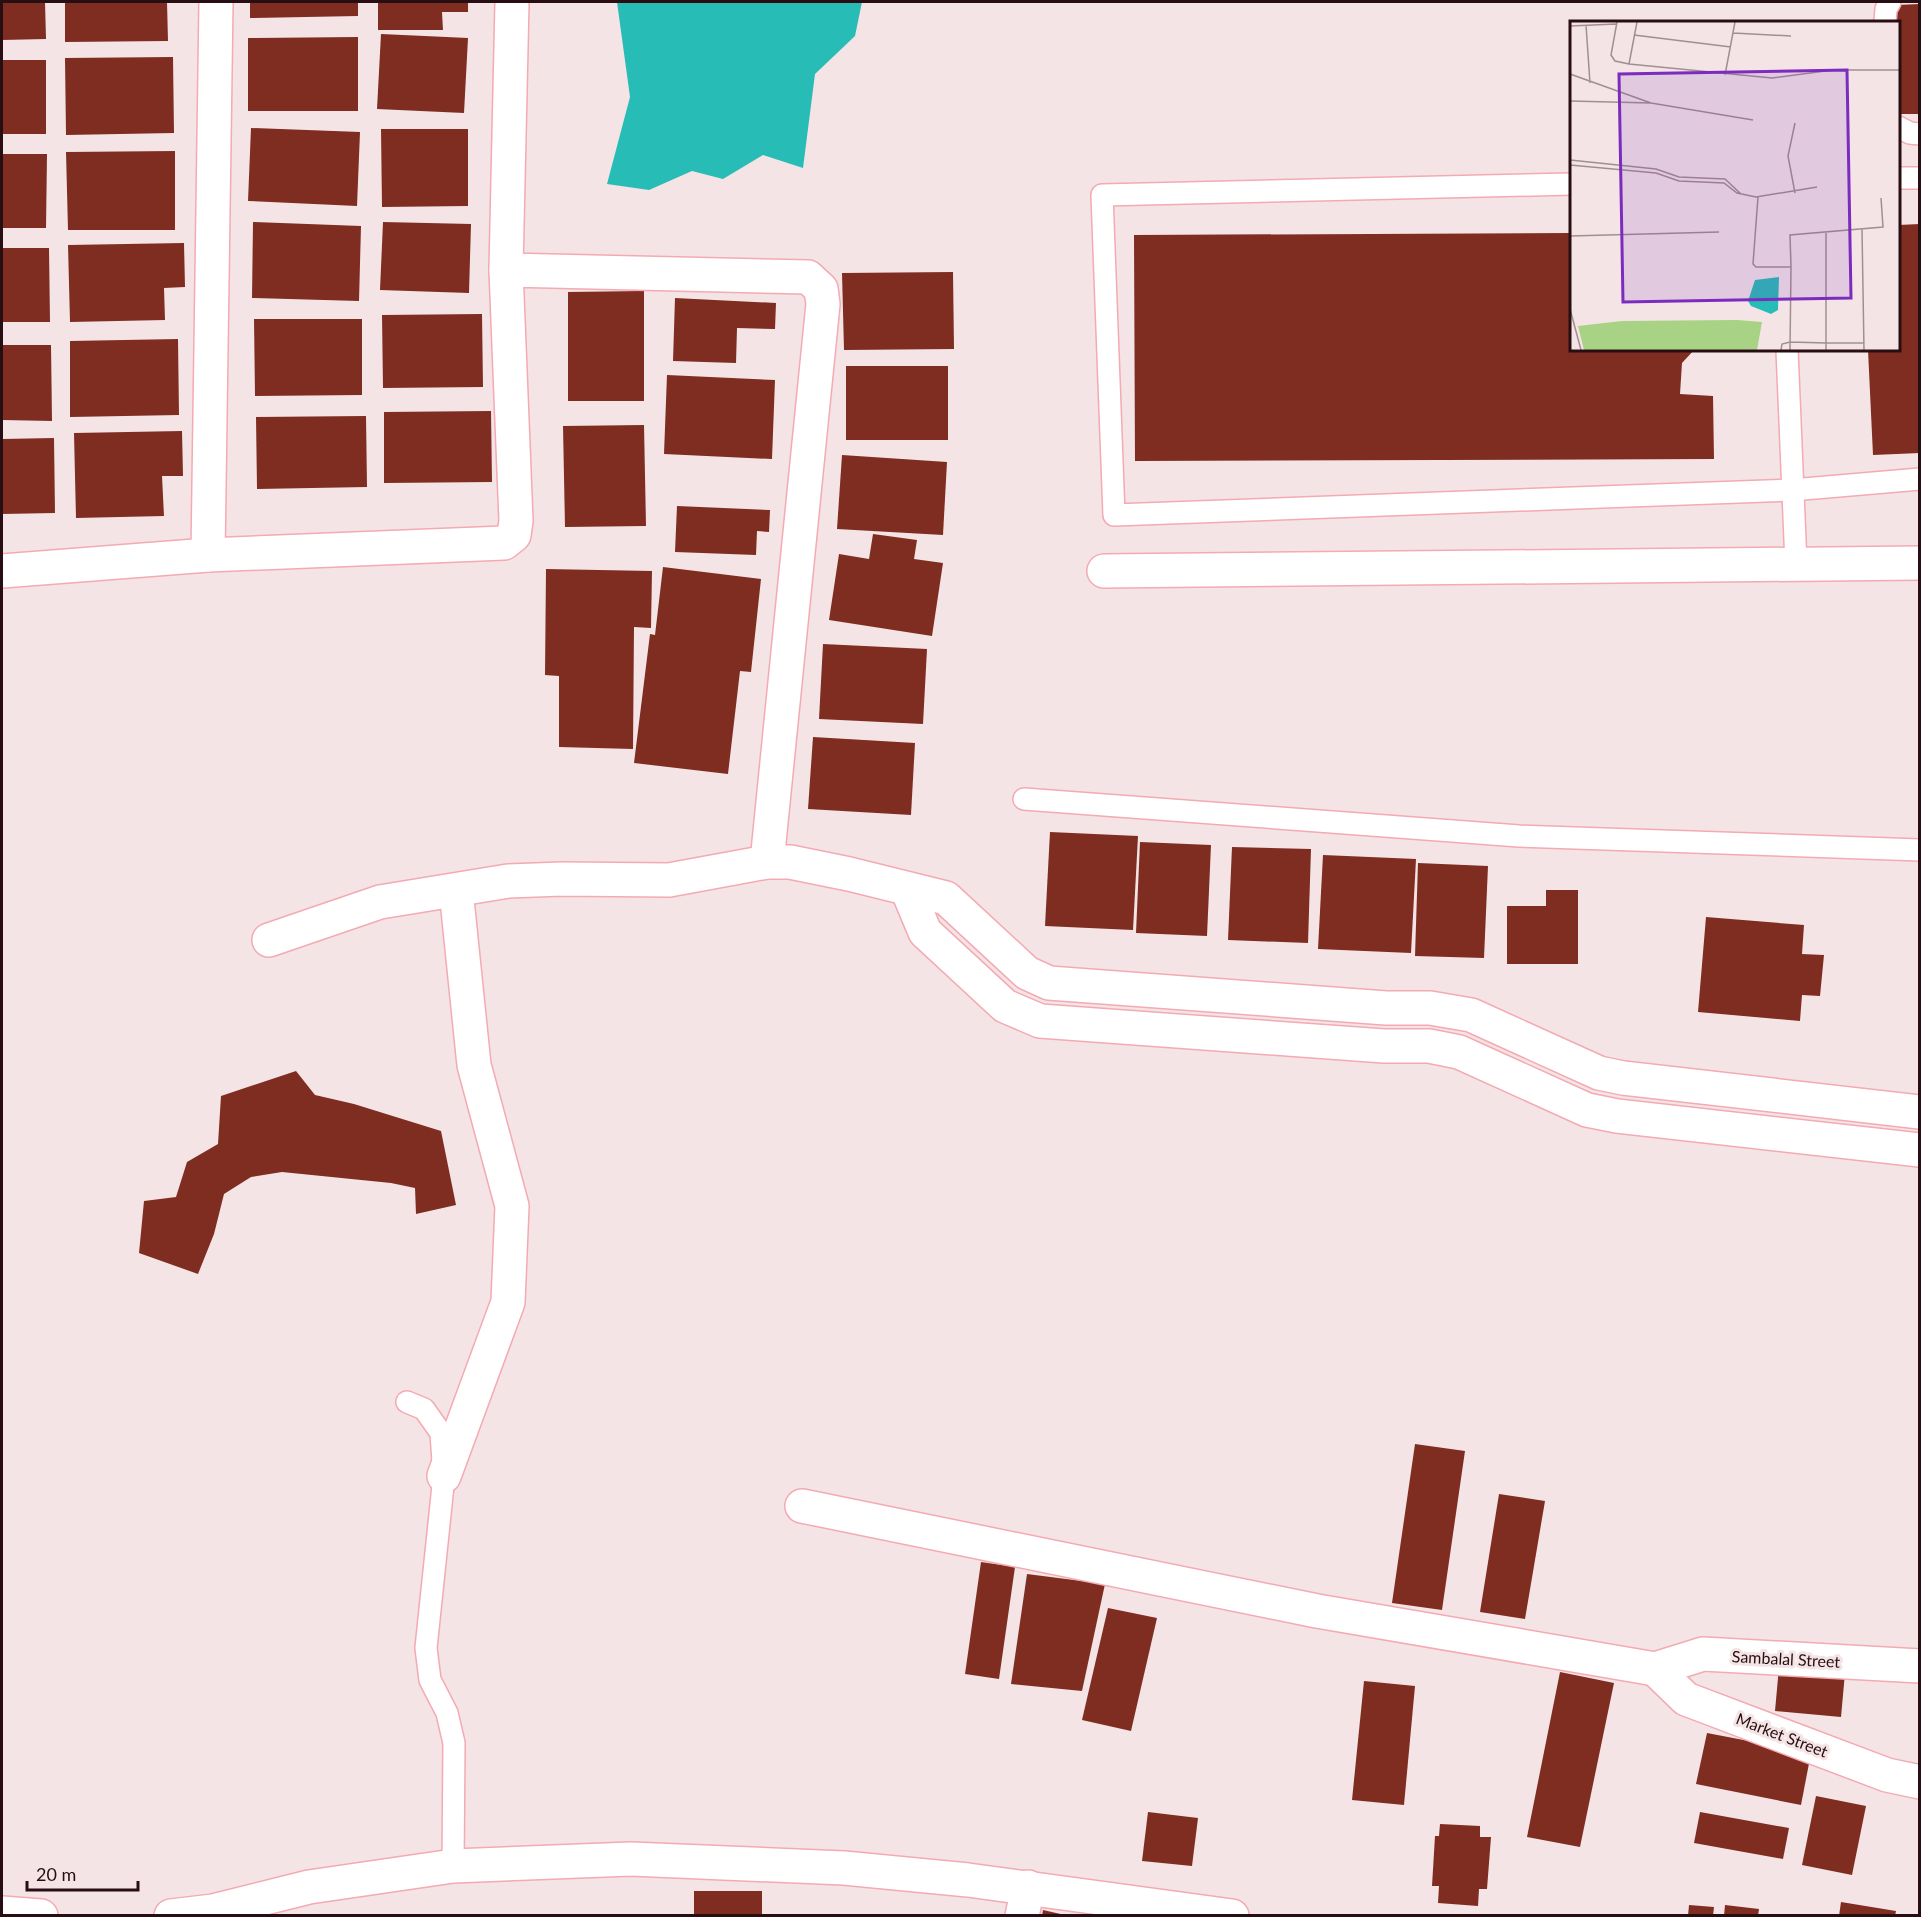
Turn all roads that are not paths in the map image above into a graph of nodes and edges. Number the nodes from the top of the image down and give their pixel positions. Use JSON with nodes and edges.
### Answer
{"nodes":[{"id":1,"x":216,"y":2,"type":"edge"},
{"id":2,"x":512,"y":2,"type":"edge"},
{"id":3,"x":1890,"y":2,"type":"edge"},
{"id":4,"x":1885,"y":21,"type":"edge"},
{"id":5,"x":1900,"y":128,"type":"edge"},
{"id":6,"x":1920,"y":134,"type":"edge"},
{"id":7,"x":1900,"y":178,"type":"edge"},
{"id":8,"x":1920,"y":178,"type":"edge"},
{"id":9,"x":1570,"y":184,"type":"edge"},
{"id":10,"x":506,"y":270,"type":"junction"},
{"id":11,"x":1787,"y":351,"type":"edge"},
{"id":12,"x":1920,"y":479,"type":"edge"},
{"id":13,"x":1792,"y":490,"type":"junction"},
{"id":14,"x":208,"y":555,"type":"junction"},
{"id":15,"x":1920,"y":563,"type":"edge"},
{"id":16,"x":1796,"y":564,"type":"junction"},
{"id":17,"x":1104,"y":571,"type":"dead end"},
{"id":18,"x":2,"y":572,"type":"edge"},
{"id":19,"x":1024,"y":799,"type":"dead end"},
{"id":20,"x":1920,"y":850,"type":"edge"},
{"id":21,"x":767,"y":862,"type":"junction"},
{"id":22,"x":908,"y":889,"type":"junction"},
{"id":23,"x":456,"y":890,"type":"junction"},
{"id":24,"x":269,"y":940,"type":"dead end"},
{"id":25,"x":1430,"y":1008,"type":"junction"},
{"id":26,"x":1429,"y":1046,"type":"junction"},
{"id":27,"x":1920,"y":1112,"type":"edge"},
{"id":28,"x":1920,"y":1150,"type":"edge"},
{"id":29,"x":407,"y":1402,"type":"dead end"},
{"id":30,"x":444,"y":1476,"type":"junction"},
{"id":31,"x":802,"y":1506,"type":"dead end"},
{"id":32,"x":1920,"y":1666,"type":"edge"},
{"id":33,"x":1655,"y":1669,"type":"junction"},
{"id":34,"x":1920,"y":1782,"type":"edge"},
{"id":35,"x":453,"y":1866,"type":"junction"},
{"id":36,"x":1025,"y":1901,"type":"edge"},
{"id":37,"x":2,"y":1913,"type":"edge"},
{"id":38,"x":41,"y":1916,"type":"edge"},
{"id":39,"x":171,"y":1916,"type":"edge"},
{"id":40,"x":1232,"y":1916,"type":"edge"}],
"edges":[{"from":1,"to":14,"type":"street"},
{"from":2,"to":10,"type":"street"},
{"from":3,"to":4,"type":"lane"},
{"from":5,"to":6,"type":"lane"},
{"from":7,"to":8,"type":"lane"},
{"from":9,"to":13,"type":"lane"},
{"from":10,"to":14,"type":"street"},
{"from":10,"to":21,"type":"street"},
{"from":11,"to":13,"type":"lane"},
{"from":12,"to":13,"type":"lane"},
{"from":13,"to":16,"type":"lane"},
{"from":14,"to":18,"type":"street"},
{"from":15,"to":16,"type":"street"},
{"from":16,"to":17,"type":"street"},
{"from":19,"to":20,"type":"lane"},
{"from":21,"to":22,"type":"street"},
{"from":21,"to":23,"type":"street"},
{"from":22,"to":25,"type":"street"},
{"from":22,"to":26,"type":"street"},
{"from":23,"to":24,"type":"street"},
{"from":23,"to":30,"type":"street"},
{"from":25,"to":26,"type":"street"},
{"from":25,"to":27,"type":"street"},
{"from":26,"to":28,"type":"street"},
{"from":29,"to":30,"type":"lane"},
{"from":30,"to":35,"type":"lane"},
{"from":31,"to":33,"type":"street"},
{"from":32,"to":33,"type":"street","name":"Sambalal Street"},
{"from":33,"to":34,"type":"street","name":"Market Street"},
{"from":35,"to":36,"type":"street"},
{"from":35,"to":39,"type":"street"},
{"from":36,"to":40,"type":"street"},
{"from":37,"to":38,"type":"street"}]}
